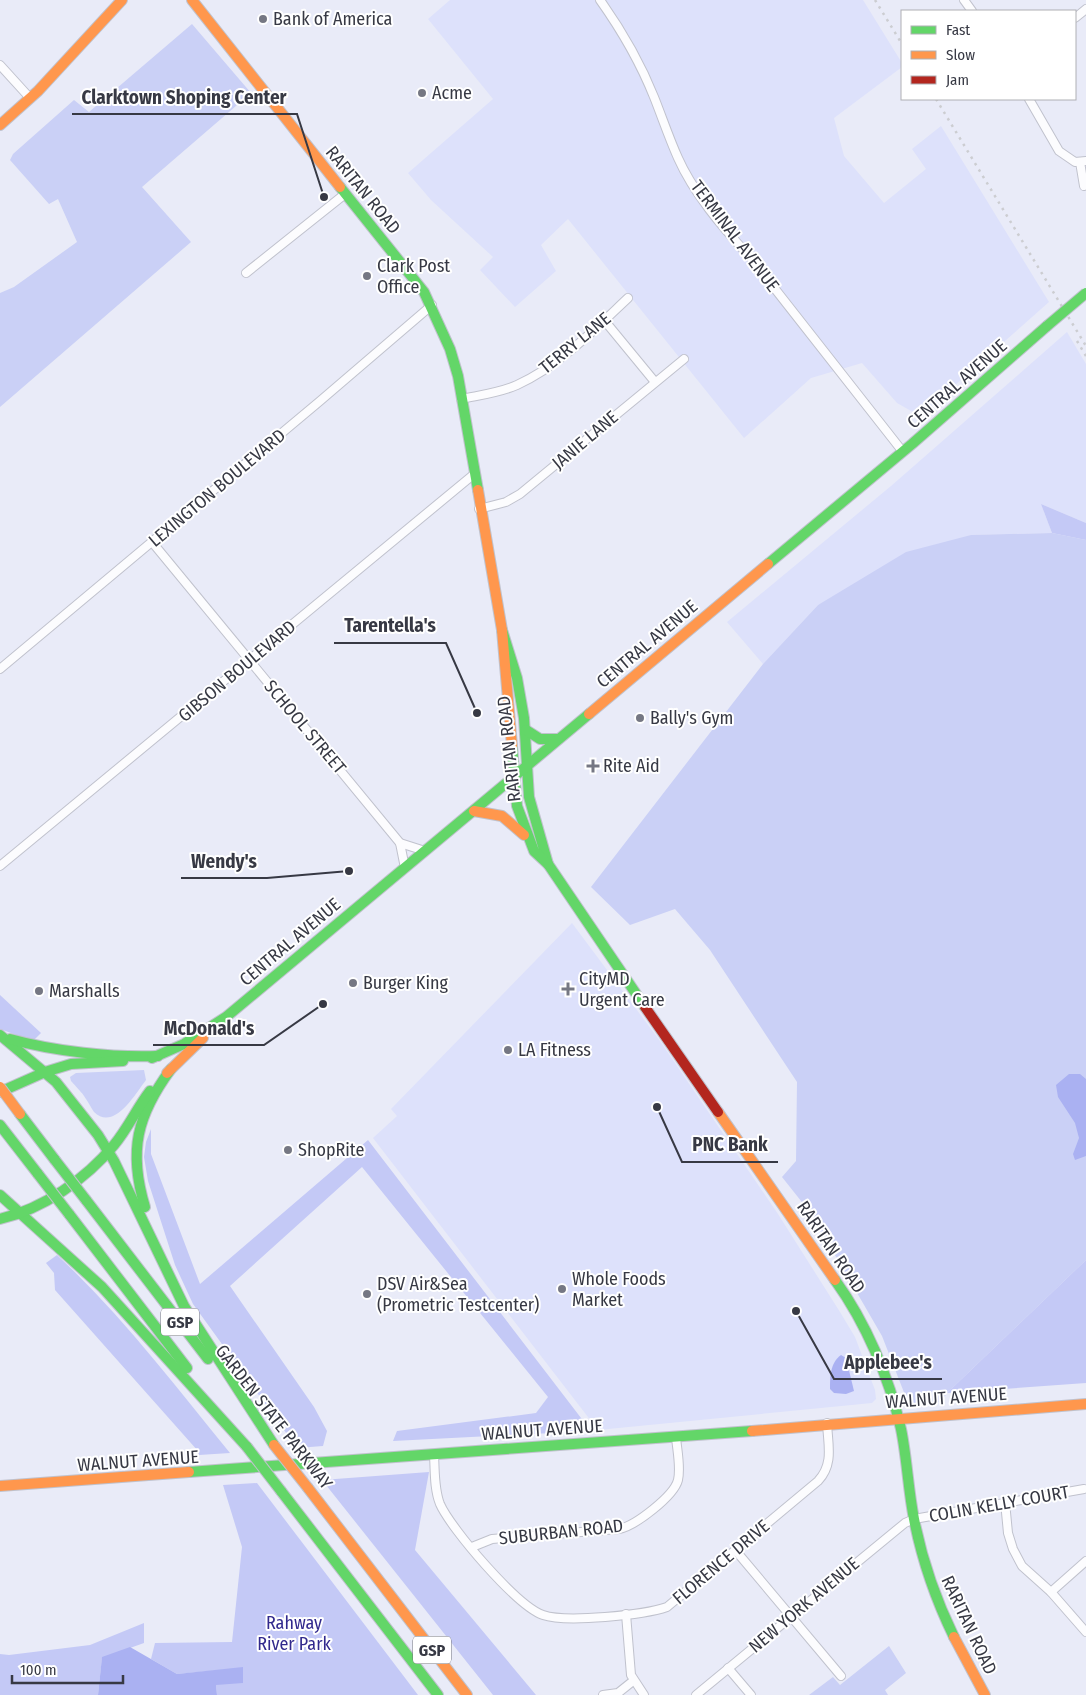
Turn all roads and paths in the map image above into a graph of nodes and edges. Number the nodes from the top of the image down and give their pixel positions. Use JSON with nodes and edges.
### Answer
{"nodes":[{"id":1,"x":122,"y":0,"type":"edge"},
{"id":2,"x":192,"y":0,"type":"edge"},
{"id":3,"x":600,"y":0,"type":"edge"},
{"id":4,"x":1086,"y":9,"type":"edge"},
{"id":5,"x":1076,"y":17,"type":"edge"},
{"id":6,"x":0,"y":65,"type":"edge"},
{"id":7,"x":30,"y":98,"type":"junction"},
{"id":8,"x":1030,"y":100,"type":"edge"},
{"id":9,"x":0,"y":125,"type":"edge"},
{"id":10,"x":1083,"y":162,"type":"edge"},
{"id":11,"x":1084,"y":186,"type":"dead end"},
{"id":12,"x":345,"y":194,"type":"junction"},
{"id":13,"x":246,"y":273,"type":"dead end"},
{"id":14,"x":1086,"y":292,"type":"edge"},
{"id":15,"x":628,"y":298,"type":"dead end"},
{"id":16,"x":432,"y":305,"type":"junction"},
{"id":17,"x":604,"y":320,"type":"junction"},
{"id":18,"x":684,"y":359,"type":"dead end"},
{"id":19,"x":655,"y":382,"type":"junction"},
{"id":20,"x":461,"y":398,"type":"junction"},
{"id":21,"x":903,"y":452,"type":"junction"},
{"id":22,"x":474,"y":475,"type":"junction"},
{"id":23,"x":479,"y":508,"type":"junction"},
{"id":24,"x":152,"y":542,"type":"junction"},
{"id":25,"x":502,"y":630,"type":"junction"},
{"id":26,"x":250,"y":660,"type":"junction"},
{"id":27,"x":0,"y":669,"type":"edge"},
{"id":28,"x":526,"y":730,"type":"junction"},
{"id":29,"x":558,"y":739,"type":"junction"},
{"id":30,"x":527,"y":765,"type":"junction"},
{"id":31,"x":514,"y":776,"type":"junction"},
{"id":32,"x":474,"y":811,"type":"junction"},
{"id":33,"x":528,"y":839,"type":"junction"},
{"id":34,"x":400,"y":843,"type":"junction"},
{"id":35,"x":425,"y":851,"type":"junction"},
{"id":36,"x":548,"y":864,"type":"junction"},
{"id":37,"x":0,"y":866,"type":"edge"},
{"id":38,"x":404,"y":868,"type":"junction"},
{"id":39,"x":226,"y":1017,"type":"junction"},
{"id":40,"x":0,"y":1034,"type":"edge"},
{"id":41,"x":158,"y":1056,"type":"junction"},
{"id":42,"x":171,"y":1069,"type":"junction"},
{"id":43,"x":45,"y":1072,"type":"junction"},
{"id":44,"x":0,"y":1087,"type":"edge"},
{"id":45,"x":0,"y":1092,"type":"edge"},
{"id":46,"x":1,"y":1126,"type":"edge"},
{"id":47,"x":108,"y":1152,"type":"junction"},
{"id":48,"x":0,"y":1195,"type":"edge"},
{"id":49,"x":20,"y":1215,"type":"junction"},
{"id":50,"x":0,"y":1219,"type":"edge"},
{"id":51,"x":150,"y":1232,"type":"junction"},
{"id":52,"x":1086,"y":1404,"type":"edge"},
{"id":53,"x":898,"y":1418,"type":"junction"},
{"id":54,"x":827,"y":1423,"type":"junction"},
{"id":55,"x":676,"y":1437,"type":"junction"},
{"id":56,"x":274,"y":1445,"type":"junction"},
{"id":57,"x":247,"y":1447,"type":"junction"},
{"id":58,"x":434,"y":1455,"type":"junction"},
{"id":59,"x":0,"y":1486,"type":"edge"},
{"id":60,"x":1084,"y":1489,"type":"dead end"},
{"id":61,"x":1005,"y":1502,"type":"junction"},
{"id":62,"x":914,"y":1519,"type":"junction"},
{"id":63,"x":472,"y":1547,"type":"junction"},
{"id":64,"x":736,"y":1550,"type":"junction"},
{"id":65,"x":1086,"y":1561,"type":"edge"},
{"id":66,"x":1051,"y":1592,"type":"junction"},
{"id":67,"x":626,"y":1614,"type":"junction"},
{"id":68,"x":790,"y":1616,"type":"junction"},
{"id":69,"x":1086,"y":1632,"type":"edge"},
{"id":70,"x":728,"y":1668,"type":"junction"},
{"id":71,"x":841,"y":1676,"type":"dead end"},
{"id":72,"x":633,"y":1681,"type":"junction"},
{"id":73,"x":438,"y":1695,"type":"edge"},
{"id":74,"x":467,"y":1695,"type":"edge"},
{"id":75,"x":603,"y":1695,"type":"edge"},
{"id":76,"x":644,"y":1695,"type":"edge"},
{"id":77,"x":696,"y":1695,"type":"edge"},
{"id":78,"x":751,"y":1695,"type":"edge"},
{"id":79,"x":985,"y":1695,"type":"edge"}],
"edges":[{"from":1,"to":7,"type":"main road"},
{"from":2,"to":12,"type":"main road","name":"RARITAN ROAD"},
{"from":3,"to":21,"type":"street","name":"TERMINAL AVENUE"},
{"from":4,"to":5,"type":"street"},
{"from":6,"to":7,"type":"street"},
{"from":7,"to":9,"type":"main road"},
{"from":8,"to":10,"type":"street"},
{"from":10,"to":11,"type":"street"},
{"from":12,"to":13,"type":"street"},
{"from":12,"to":16,"type":"main road","name":"RARITAN ROAD"},
{"from":14,"to":21,"type":"main road","name":"CENTRAL AVENUE","bridge":true},
{"from":15,"to":17,"type":"street","name":"TERRY LANE"},
{"from":16,"to":20,"type":"main road","name":"RARITAN ROAD"},
{"from":16,"to":24,"type":"street","name":"LEXINGTON BOULEVARD"},
{"from":17,"to":19,"type":"street"},
{"from":17,"to":20,"type":"street","name":"TERRY LANE"},
{"from":18,"to":19,"type":"street","name":"JANIE LANE"},
{"from":19,"to":23,"type":"street","name":"JANIE LANE"},
{"from":20,"to":22,"type":"main road","name":"RARITAN ROAD"},
{"from":21,"to":29,"type":"main road","name":"CENTRAL AVENUE"},
{"from":22,"to":23,"type":"main road","name":"RARITAN ROAD"},
{"from":22,"to":26,"type":"street","name":"GIBSON BOULEVARD"},
{"from":23,"to":25,"type":"main road","name":"RARITAN ROAD"},
{"from":24,"to":26,"type":"street","name":"SCHOOL STREET"},
{"from":24,"to":27,"type":"street","name":"LEXINGTON BOULEVARD"},
{"from":25,"to":28,"type":"main road","name":"RARITAN ROAD"},
{"from":25,"to":31,"type":"main road","name":"RARITAN ROAD"},
{"from":26,"to":34,"type":"street","name":"SCHOOL STREET"},
{"from":26,"to":37,"type":"street","name":"GIBSON BOULEVARD"},
{"from":28,"to":29,"type":"main road"},
{"from":28,"to":30,"type":"main road","name":"RARITAN ROAD"},
{"from":29,"to":30,"type":"main road","name":"CENTRAL AVENUE"},
{"from":30,"to":31,"type":"main road","name":"CENTRAL AVENUE"},
{"from":30,"to":36,"type":"main road","name":"RARITAN ROAD"},
{"from":31,"to":32,"type":"main road","name":"CENTRAL AVENUE"},
{"from":31,"to":33,"type":"main road","name":"RARITAN ROAD"},
{"from":32,"to":33,"type":"main road"},
{"from":32,"to":35,"type":"main road","name":"CENTRAL AVENUE"},
{"from":33,"to":36,"type":"main road","name":"RARITAN ROAD"},
{"from":34,"to":35,"type":"street"},
{"from":34,"to":38,"type":"street"},
{"from":35,"to":38,"type":"main road","name":"CENTRAL AVENUE"},
{"from":36,"to":53,"type":"main road","name":"RARITAN ROAD"},
{"from":38,"to":39,"type":"main road","name":"CENTRAL AVENUE"},
{"from":39,"to":41,"type":"main road","name":"CENTRAL AVENUE"},
{"from":39,"to":42,"type":"main road","name":"CENTRAL AVENUE"},
{"from":40,"to":41,"type":"main road"},
{"from":40,"to":43,"type":"main road"},
{"from":41,"to":43,"type":"main road","name":"CENTRAL AVENUE"},
{"from":42,"to":47,"type":"main road","name":"CENTRAL AVENUE"},
{"from":42,"to":51,"type":"main road"},
{"from":43,"to":45,"type":"main road","name":"CENTRAL AVENUE"},
{"from":43,"to":47,"type":"main road"},
{"from":44,"to":56,"type":"main road","name":"GARDEN STATE PARKWAY","number":"GSP","bridge":true},
{"from":46,"to":57,"type":"main road","number":"GSP","bridge":true},
{"from":47,"to":49,"type":"main road","name":"CENTRAL AVENUE"},
{"from":47,"to":51,"type":"main road"},
{"from":48,"to":49,"type":"main road"},
{"from":49,"to":50,"type":"main road","name":"CENTRAL AVENUE"},
{"from":49,"to":57,"type":"main road"},
{"from":51,"to":56,"type":"main road"},
{"from":52,"to":53,"type":"main road","name":"WALNUT AVENUE"},
{"from":53,"to":54,"type":"main road","name":"WALNUT AVENUE"},
{"from":53,"to":62,"type":"main road","name":"RARITAN ROAD"},
{"from":54,"to":55,"type":"main road","name":"WALNUT AVENUE"},
{"from":54,"to":64,"type":"street","name":"FLORENCE DRIVE"},
{"from":55,"to":58,"type":"main road","name":"WALNUT AVENUE"},
{"from":55,"to":63,"type":"street","name":"SUBURBAN ROAD"},
{"from":56,"to":74,"type":"main road","name":"GARDEN STATE PARKWAY","number":"GSP","bridge":true},
{"from":57,"to":73,"type":"main road","number":"GSP","bridge":true},
{"from":58,"to":59,"type":"main road","name":"WALNUT AVENUE"},
{"from":58,"to":63,"type":"street","name":"FLORENCE DRIVE"},
{"from":60,"to":61,"type":"street","name":"COLIN KELLY COURT"},
{"from":61,"to":62,"type":"street","name":"COLIN KELLY COURT"},
{"from":61,"to":66,"type":"street"},
{"from":62,"to":68,"type":"street","name":"NEW YORK AVENUE"},
{"from":62,"to":79,"type":"main road","name":"RARITAN ROAD"},
{"from":63,"to":67,"type":"street","name":"FLORENCE DRIVE"},
{"from":64,"to":67,"type":"street","name":"FLORENCE DRIVE"},
{"from":64,"to":68,"type":"street"},
{"from":65,"to":66,"type":"street"},
{"from":66,"to":69,"type":"street"},
{"from":67,"to":72,"type":"street"},
{"from":68,"to":70,"type":"street","name":"NEW YORK AVENUE"},
{"from":68,"to":71,"type":"street"},
{"from":70,"to":77,"type":"street","name":"NEW YORK AVENUE"},
{"from":70,"to":78,"type":"street"},
{"from":72,"to":75,"type":"street"},
{"from":72,"to":76,"type":"street"}]}
